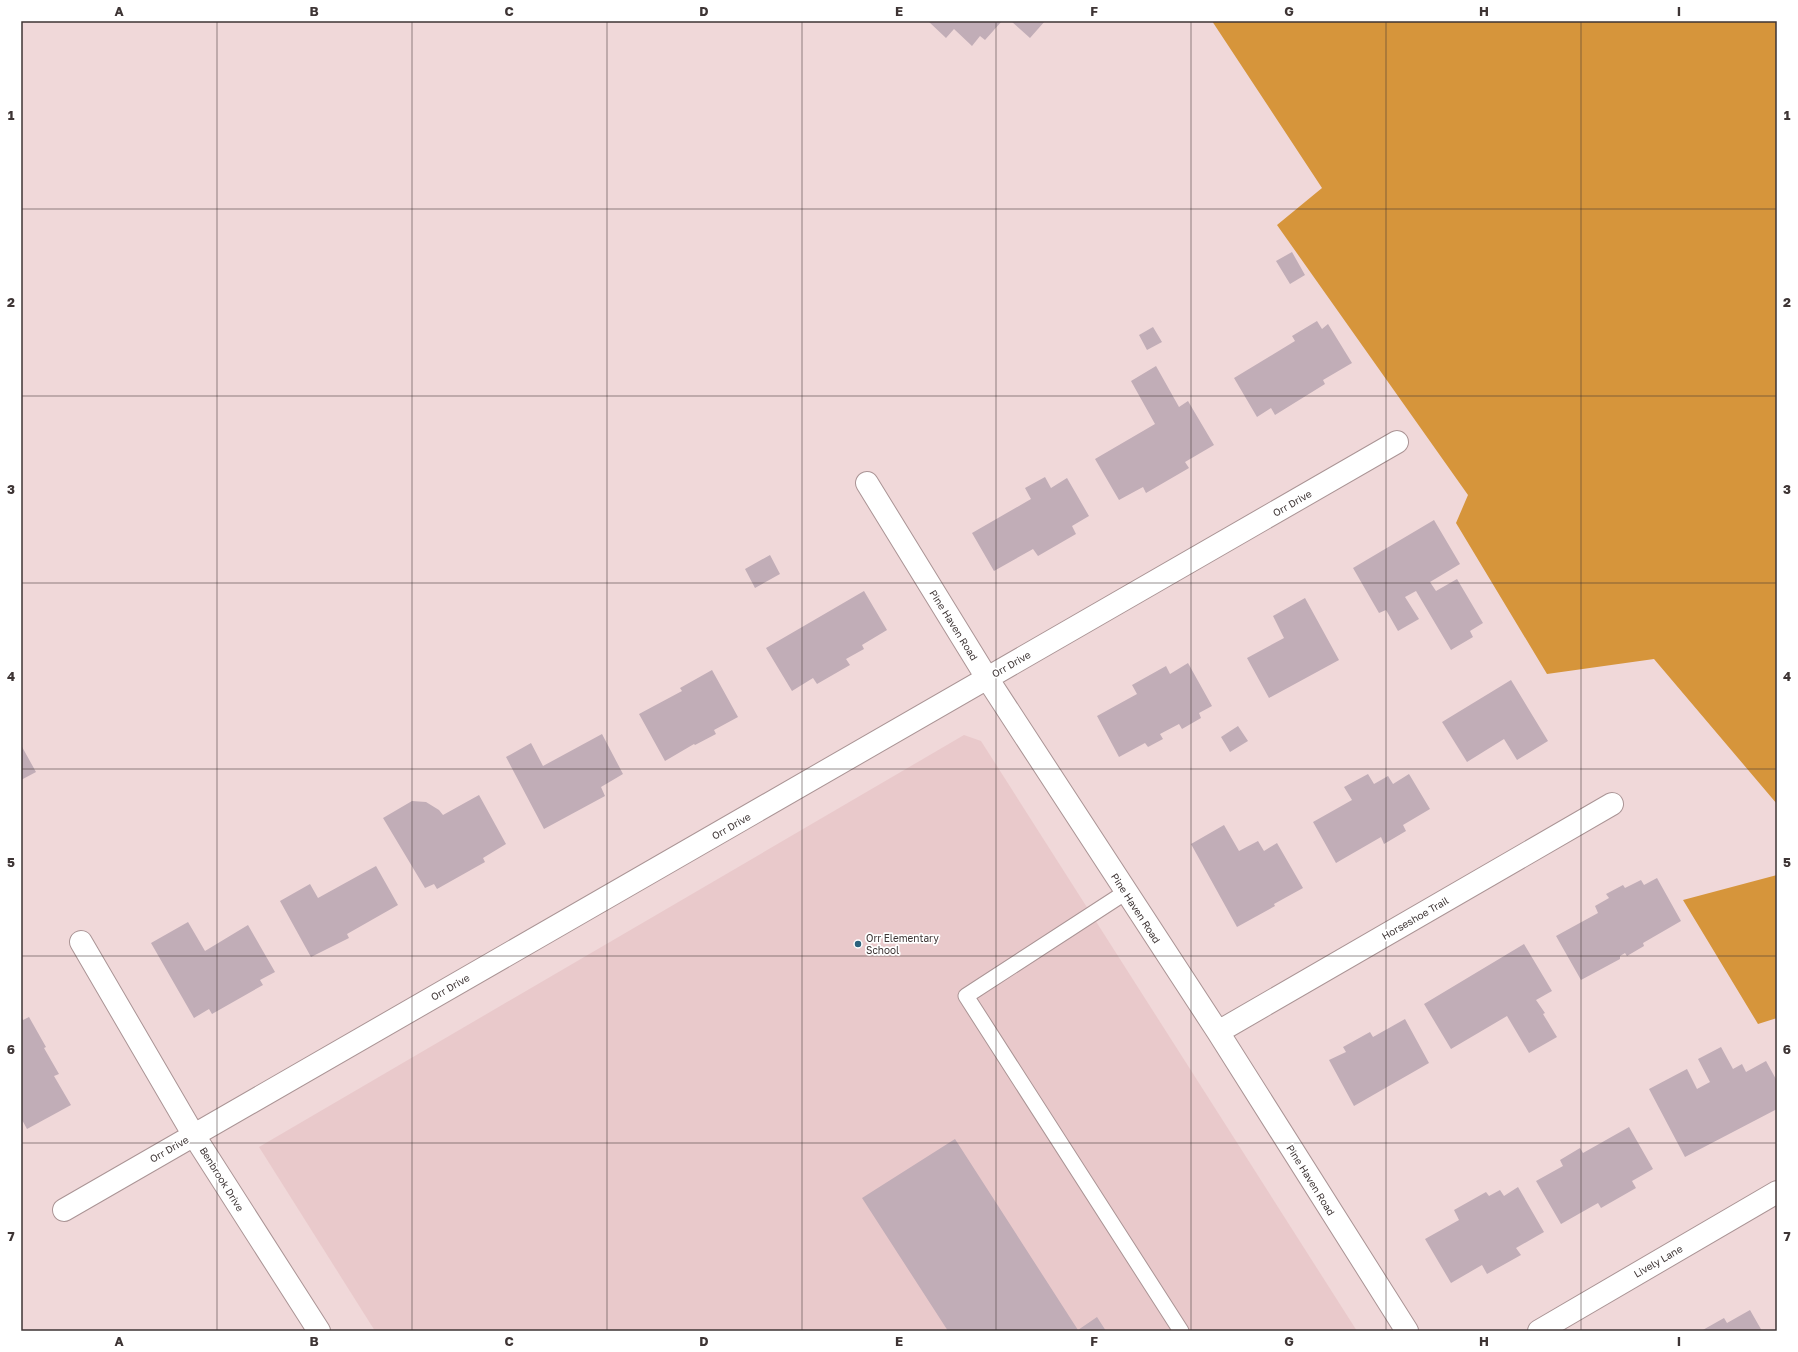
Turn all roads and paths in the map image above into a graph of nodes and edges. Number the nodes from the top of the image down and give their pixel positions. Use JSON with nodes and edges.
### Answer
{"nodes":[{"id":1,"x":1397,"y":442,"type":"dead end"},
{"id":2,"x":867,"y":483,"type":"dead end"},
{"id":3,"x":987,"y":678,"type":"junction"},
{"id":4,"x":1612,"y":804,"type":"dead end"},
{"id":5,"x":1126,"y":892,"type":"junction"},
{"id":6,"x":81,"y":942,"type":"dead end"},
{"id":7,"x":1218,"y":1032,"type":"junction"},
{"id":8,"x":193,"y":1134,"type":"junction"},
{"id":9,"x":1777,"y":1192,"type":"edge"},
{"id":10,"x":64,"y":1210,"type":"dead end"},
{"id":11,"x":319,"y":1331,"type":"edge"},
{"id":12,"x":1181,"y":1331,"type":"edge"},
{"id":13,"x":1407,"y":1331,"type":"edge"},
{"id":14,"x":1539,"y":1331,"type":"edge"}],
"edges":[{"from":1,"to":3,"type":"street","name":"Orr Drive"},
{"from":2,"to":3,"type":"street","name":"Pine Haven Road"},
{"from":3,"to":5,"type":"street","name":"Pine Haven Road"},
{"from":3,"to":8,"type":"street","name":"Orr Drive"},
{"from":4,"to":7,"type":"street","name":"Horseshoe Trail"},
{"from":5,"to":7,"type":"street","name":"Pine Haven Road"},
{"from":5,"to":12,"type":"lane"},
{"from":6,"to":8,"type":"street","name":"Benbrook Drive"},
{"from":7,"to":13,"type":"street","name":"Pine Haven Road"},
{"from":8,"to":10,"type":"street","name":"Orr Drive"},
{"from":8,"to":11,"type":"street","name":"Benbrook Drive"},
{"from":9,"to":14,"type":"street","name":"Lively Lane"}]}
